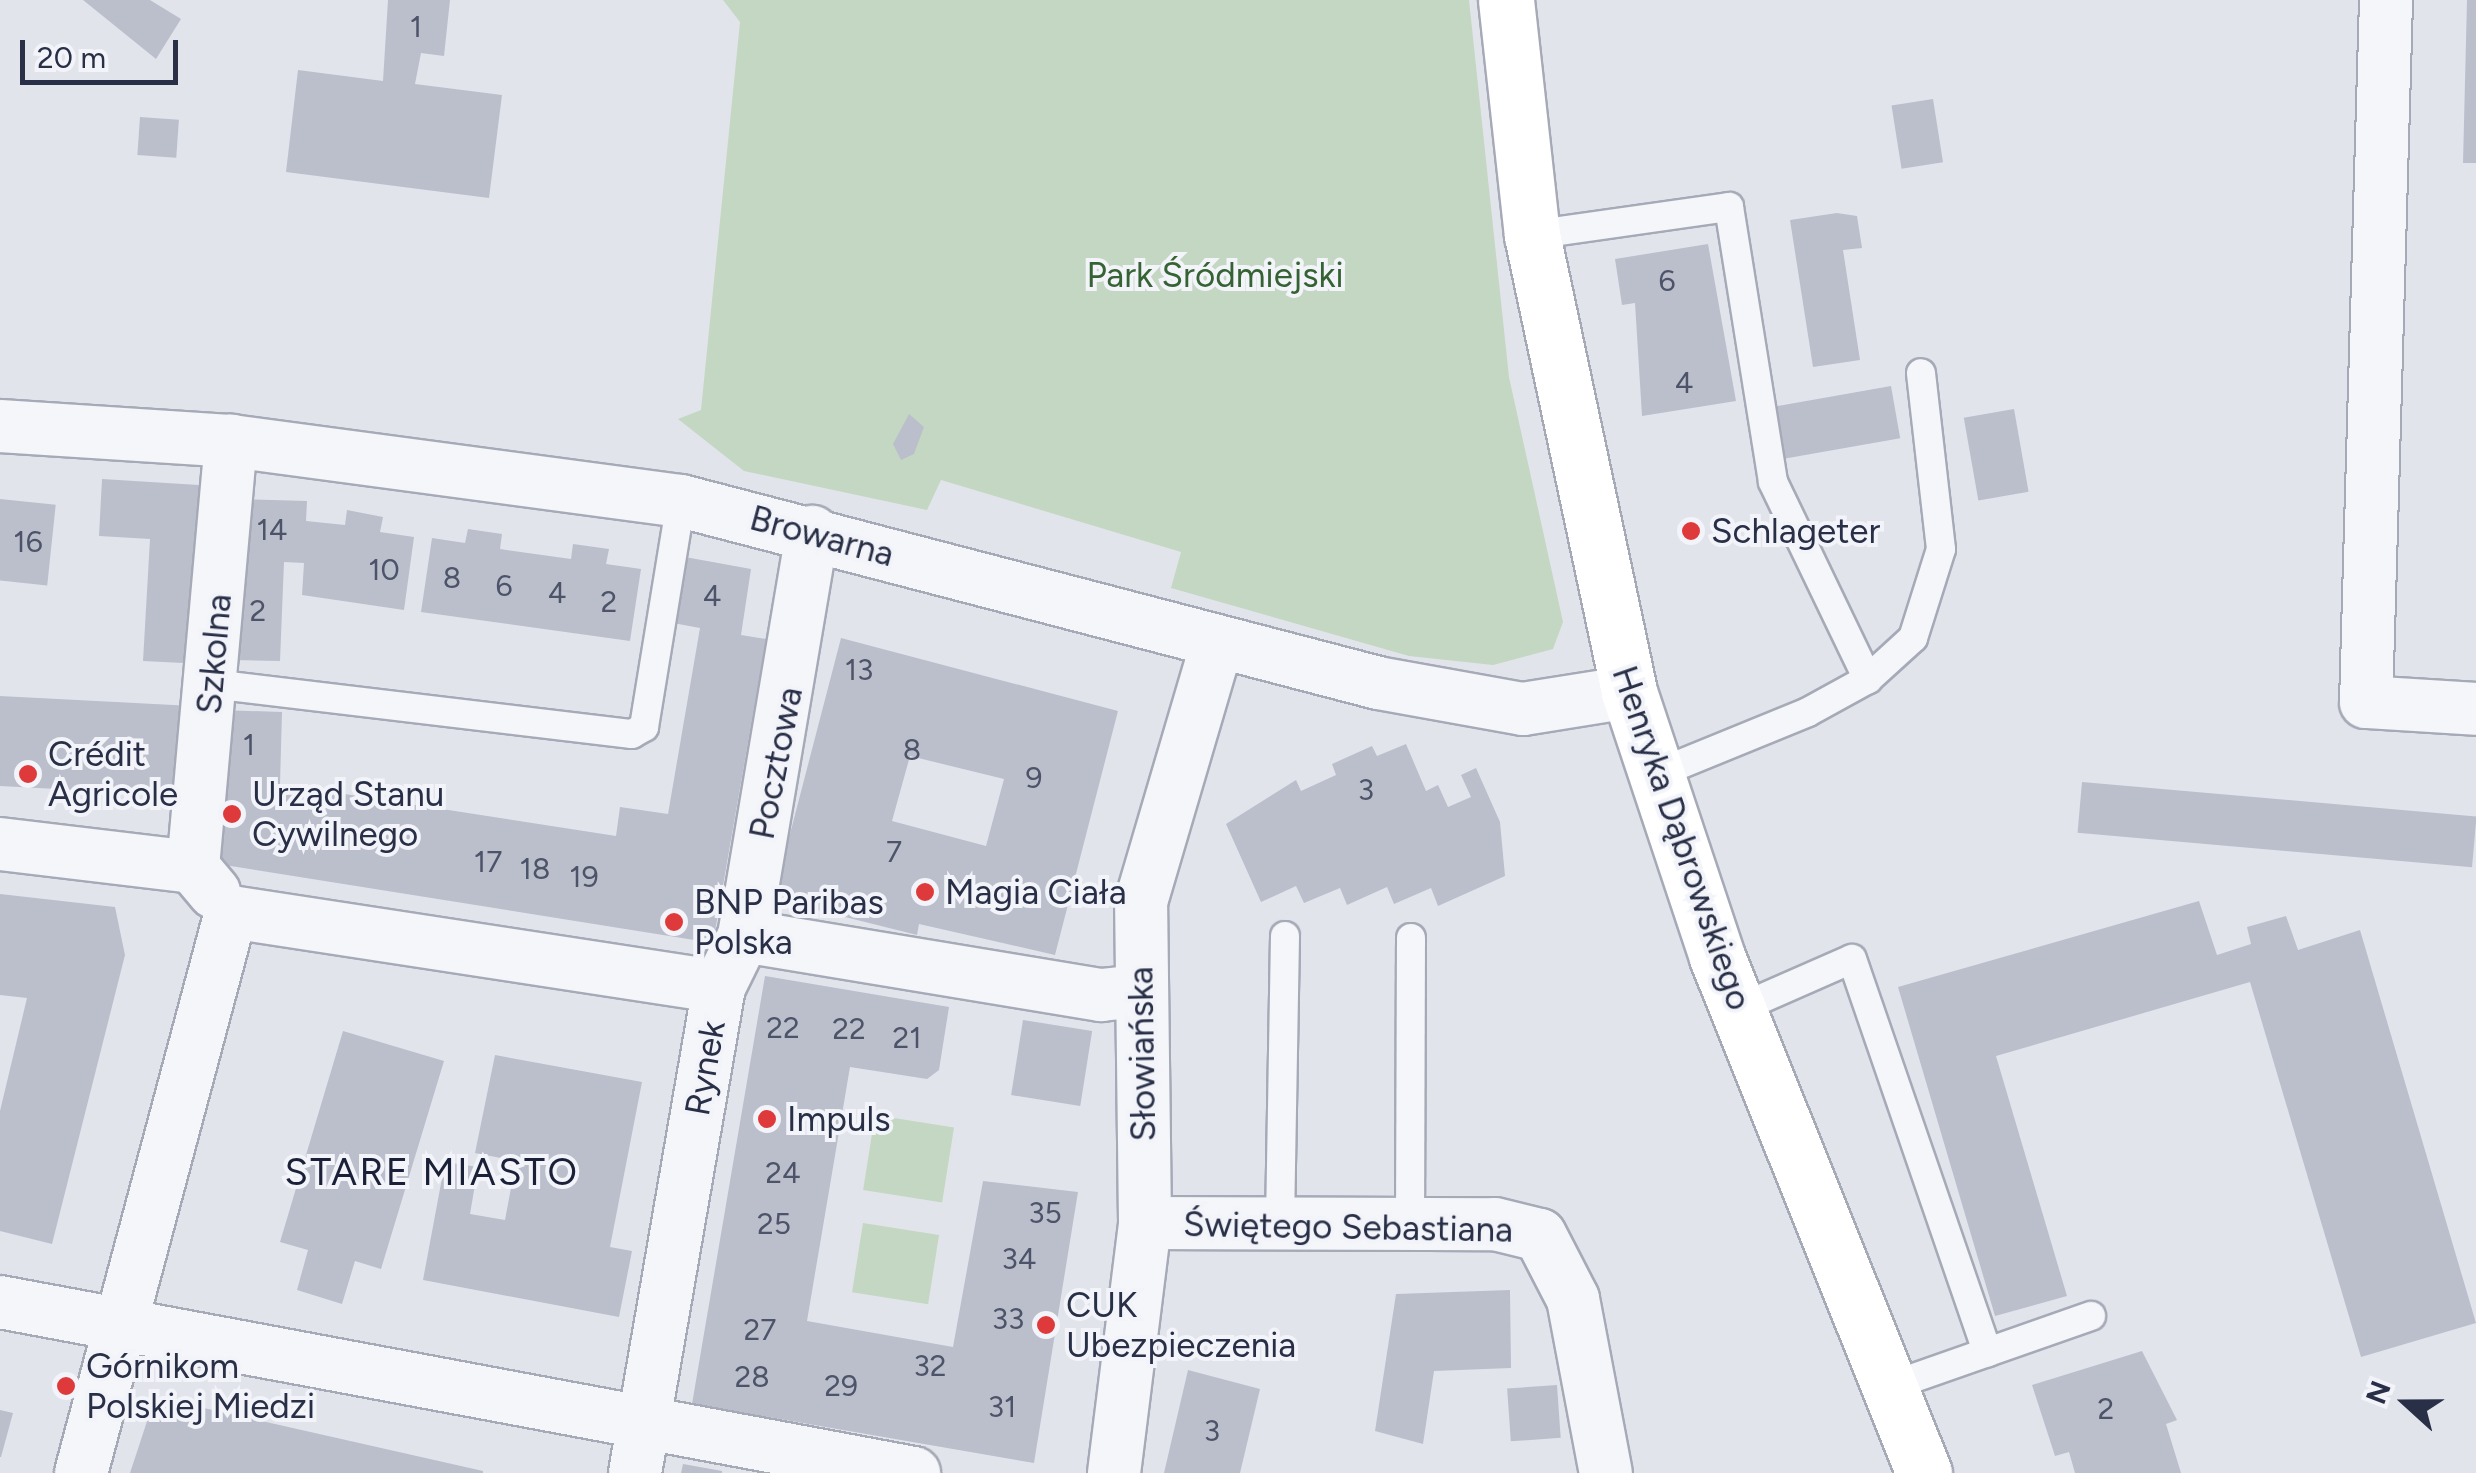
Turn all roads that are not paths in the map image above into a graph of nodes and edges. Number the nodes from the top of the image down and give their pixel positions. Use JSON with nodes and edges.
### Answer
{"nodes":[{"id":1,"x":1506,"y":0,"type":"edge"},
{"id":2,"x":2386,"y":0,"type":"edge"},
{"id":3,"x":1532,"y":234,"type":"junction"},
{"id":4,"x":1921,"y":374,"type":"dead end"},
{"id":5,"x":0,"y":426,"type":"edge"},
{"id":6,"x":231,"y":441,"type":"junction"},
{"id":7,"x":681,"y":501,"type":"junction"},
{"id":8,"x":812,"y":532,"type":"junction"},
{"id":9,"x":1217,"y":643,"type":"junction"},
{"id":10,"x":1868,"y":680,"type":"junction"},
{"id":11,"x":212,"y":684,"type":"junction"},
{"id":12,"x":1629,"y":692,"type":"junction"},
{"id":13,"x":2476,"y":709,"type":"edge"},
{"id":14,"x":1654,"y":775,"type":"junction"},
{"id":15,"x":0,"y":844,"type":"edge"},
{"id":16,"x":193,"y":867,"type":"junction"},
{"id":17,"x":231,"y":912,"type":"junction"},
{"id":18,"x":744,"y":936,"type":"junction"},
{"id":19,"x":1284,"y":936,"type":"dead end"},
{"id":20,"x":1411,"y":938,"type":"dead end"},
{"id":21,"x":719,"y":987,"type":"junction"},
{"id":22,"x":1139,"y":990,"type":"junction"},
{"id":23,"x":1738,"y":1009,"type":"junction"},
{"id":24,"x":1145,"y":1223,"type":"junction"},
{"id":25,"x":1410,"y":1223,"type":"junction"},
{"id":26,"x":1280,"y":1224,"type":"junction"},
{"id":27,"x":0,"y":1302,"type":"edge"},
{"id":28,"x":2091,"y":1316,"type":"dead end"},
{"id":29,"x":126,"y":1328,"type":"junction"},
{"id":30,"x":1987,"y":1352,"type":"junction"},
{"id":31,"x":1891,"y":1386,"type":"junction"},
{"id":32,"x":643,"y":1422,"type":"junction"},
{"id":33,"x":81,"y":1473,"type":"edge"},
{"id":34,"x":635,"y":1473,"type":"edge"},
{"id":35,"x":914,"y":1473,"type":"edge"},
{"id":36,"x":1114,"y":1473,"type":"edge"},
{"id":37,"x":1606,"y":1473,"type":"edge"},
{"id":38,"x":1924,"y":1473,"type":"edge"}],
"edges":[{"from":1,"to":3,"type":"street","name":"Henryka Dąbrowskiego"},
{"from":2,"to":13,"type":"street"},
{"from":3,"to":10,"type":"lane"},
{"from":3,"to":12,"type":"street","name":"Henryka Dąbrowskiego"},
{"from":4,"to":10,"type":"lane"},
{"from":5,"to":6,"type":"street","name":"Browarna"},
{"from":6,"to":7,"type":"street","name":"Browarna"},
{"from":6,"to":11,"type":"street","name":"Szkolna"},
{"from":7,"to":8,"type":"street","name":"Browarna"},
{"from":7,"to":11,"type":"lane"},
{"from":8,"to":9,"type":"street","name":"Browarna"},
{"from":8,"to":18,"type":"street","name":"Pocztowa"},
{"from":9,"to":12,"type":"street","name":"Browarna"},
{"from":9,"to":22,"type":"street","name":"Słowiańska"},
{"from":10,"to":14,"type":"lane"},
{"from":11,"to":16,"type":"street","name":"Szkolna"},
{"from":12,"to":14,"type":"street","name":"Henryka Dąbrowskiego"},
{"from":14,"to":23,"type":"street","name":"Henryka Dąbrowskiego"},
{"from":15,"to":16,"type":"street"},
{"from":16,"to":17,"type":"street"},
{"from":17,"to":21,"type":"street","name":"Rynek"},
{"from":17,"to":29,"type":"street"},
{"from":18,"to":21,"type":"street","name":"Pocztowa"},
{"from":18,"to":22,"type":"street"},
{"from":19,"to":26,"type":"lane"},
{"from":20,"to":25,"type":"lane"},
{"from":21,"to":32,"type":"street","name":"Rynek"},
{"from":22,"to":24,"type":"street","name":"Słowiańska"},
{"from":23,"to":30,"type":"lane"},
{"from":23,"to":31,"type":"street","name":"Henryka Dąbrowskiego"},
{"from":24,"to":26,"type":"street","name":"Świętego Sebastiana"},
{"from":24,"to":36,"type":"street","name":"Słowiańska"},
{"from":25,"to":26,"type":"street","name":"Świętego Sebastiana"},
{"from":25,"to":37,"type":"street","name":"Świętego Sebastiana"},
{"from":27,"to":29,"type":"street"},
{"from":28,"to":30,"type":"lane"},
{"from":29,"to":32,"type":"street"},
{"from":29,"to":33,"type":"street"},
{"from":30,"to":31,"type":"lane"},
{"from":31,"to":38,"type":"street","name":"Henryka Dąbrowskiego"},
{"from":32,"to":34,"type":"street","name":"Rynek"},
{"from":32,"to":35,"type":"street"}]}
